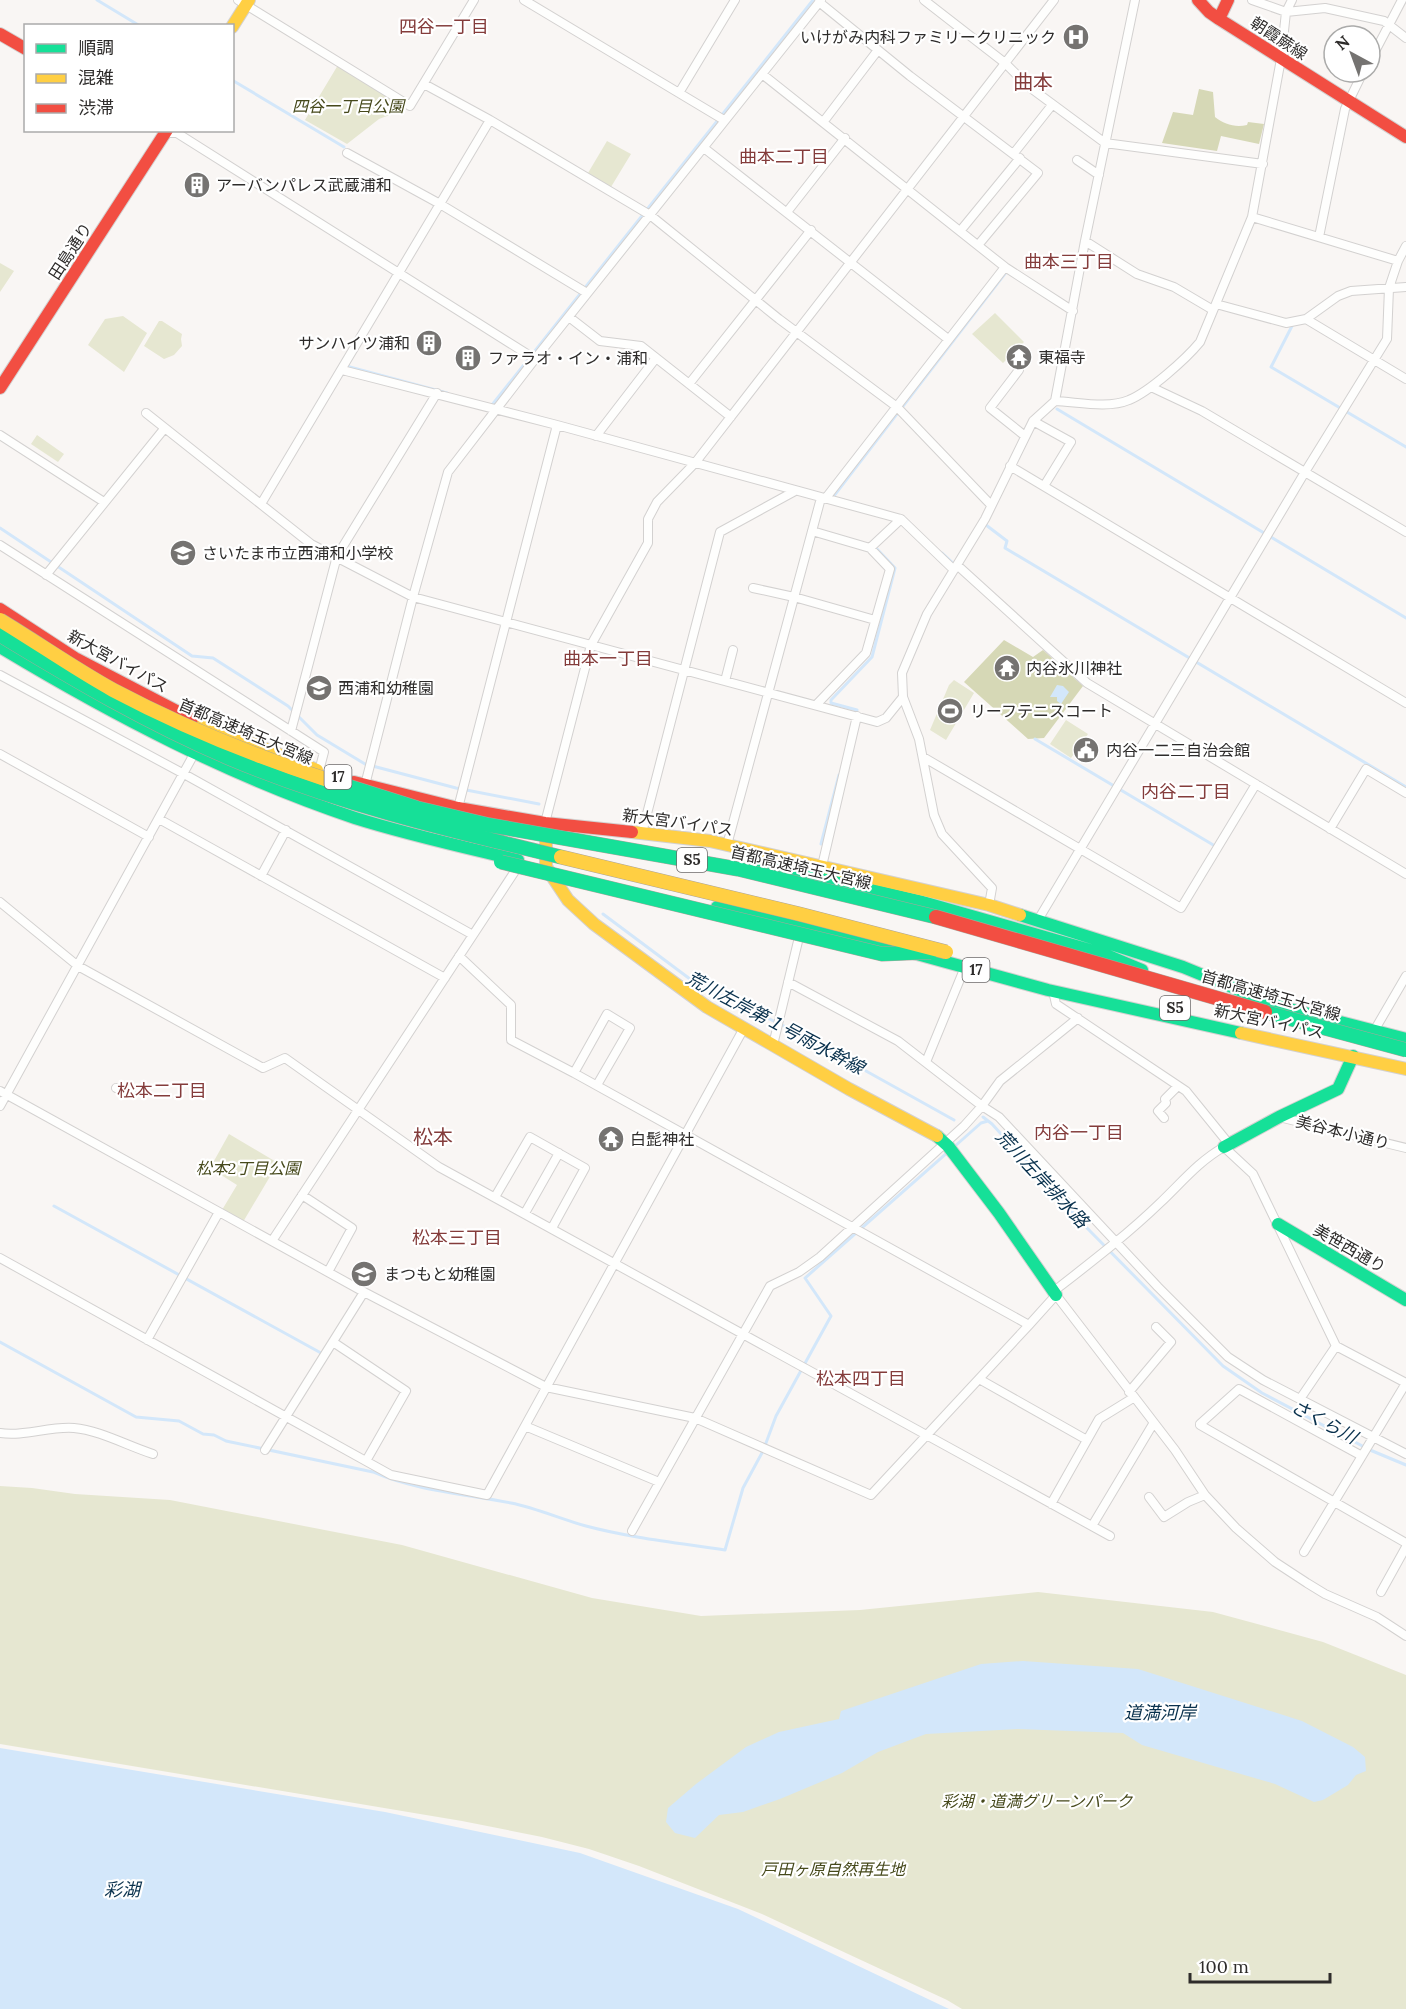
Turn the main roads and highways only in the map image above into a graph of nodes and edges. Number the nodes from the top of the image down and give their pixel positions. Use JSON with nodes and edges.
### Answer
{"nodes":[{"id":1,"x":1198,"y":0,"type":"edge"},
{"id":2,"x":1228,"y":0,"type":"edge"},
{"id":3,"x":244,"y":2,"type":"edge"},
{"id":4,"x":1219,"y":19,"type":"junction"},
{"id":5,"x":233,"y":24,"type":"edge"},
{"id":6,"x":0,"y":34,"type":"edge"},
{"id":7,"x":24,"y":48,"type":"edge"},
{"id":8,"x":164,"y":132,"type":"edge"},
{"id":9,"x":1406,"y":137,"type":"edge"},
{"id":10,"x":0,"y":388,"type":"edge"},
{"id":11,"x":0,"y":609,"type":"edge"},
{"id":12,"x":0,"y":620,"type":"edge"},
{"id":13,"x":0,"y":635,"type":"edge"},
{"id":14,"x":0,"y":647,"type":"edge"},
{"id":15,"x":545,"y":823,"type":"junction"},
{"id":16,"x":408,"y":834,"type":"junction"},
{"id":17,"x":710,"y":841,"type":"junction"},
{"id":18,"x":546,"y":867,"type":"junction"},
{"id":19,"x":946,"y":952,"type":"junction"},
{"id":20,"x":1187,"y":988,"type":"junction"},
{"id":21,"x":1406,"y":1039,"type":"edge"},
{"id":22,"x":1406,"y":1050,"type":"edge"},
{"id":23,"x":1353,"y":1056,"type":"junction"},
{"id":24,"x":1406,"y":1061,"type":"edge"},
{"id":25,"x":1406,"y":1069,"type":"edge"},
{"id":26,"x":1226,"y":1145,"type":"road end"},
{"id":27,"x":1278,"y":1224,"type":"road end"},
{"id":28,"x":1056,"y":1295,"type":"road end"},
{"id":29,"x":1406,"y":1300,"type":"edge"}],
"edges":[{"from":1,"to":4,"type":"main road","name":"朝霞蕨線"},
{"from":2,"to":4,"type":"main road"},
{"from":3,"to":5,"type":"main road"},
{"from":4,"to":9,"type":"main road","name":"朝霞蕨線"},
{"from":6,"to":7,"type":"main road"},
{"from":8,"to":10,"type":"main road","name":"田島通り"},
{"from":11,"to":15,"type":"main road","name":"新大宮バイパス","number":"17"},
{"from":12,"to":20,"type":"main road","name":"首都高速埼玉大宮線","number":"S5","bridge":true},
{"from":13,"to":19,"type":"main road","name":"首都高速埼玉大宮線","number":"S5","bridge":true},
{"from":14,"to":16,"type":"main road","name":"新大宮バイパス","number":"17"},
{"from":15,"to":17,"type":"main road","name":"新大宮バイパス","number":"17"},
{"from":15,"to":18,"type":"main road"},
{"from":16,"to":18,"type":"main road","name":"新大宮バイパス","number":"17"},
{"from":16,"to":19,"type":"main road","number":"S5","bridge":true},
{"from":17,"to":20,"type":"main road","number":"17","bridge":true},
{"from":17,"to":21,"type":"main road","name":"新大宮バイパス","number":"17"},
{"from":18,"to":23,"type":"main road","name":"新大宮バイパス","number":"17"},
{"from":18,"to":28,"type":"main road"},
{"from":19,"to":24,"type":"main road","name":"首都高速埼玉大宮線","number":"S5"},
{"from":20,"to":22,"type":"main road","name":"首都高速埼玉大宮線","number":"S5","bridge":true},
{"from":23,"to":25,"type":"main road","name":"新大宮バイパス","number":"17"},
{"from":23,"to":26,"type":"main road"},
{"from":27,"to":29,"type":"main road","name":"美笹西通り"}]}
